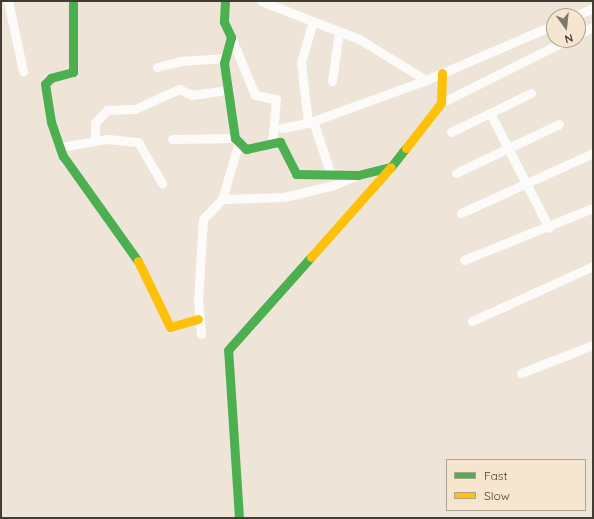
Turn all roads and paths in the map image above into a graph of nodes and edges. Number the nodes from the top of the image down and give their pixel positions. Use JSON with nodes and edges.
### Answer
{"nodes":[{"id":1,"x":8,"y":1,"type":"edge"},
{"id":2,"x":73,"y":1,"type":"edge"},
{"id":3,"x":225,"y":1,"type":"edge"},
{"id":4,"x":261,"y":1,"type":"edge"},
{"id":5,"x":313,"y":21,"type":"junction"},
{"id":6,"x":546,"y":28,"type":"edge"},
{"id":7,"x":339,"y":32,"type":"junction"},
{"id":8,"x":231,"y":37,"type":"junction"},
{"id":9,"x":551,"y":48,"type":"edge"},
{"id":10,"x":225,"y":58,"type":"junction"},
{"id":11,"x":157,"y":67,"type":"dead end"},
{"id":12,"x":23,"y":71,"type":"dead end"},
{"id":13,"x":442,"y":72,"type":"junction"},
{"id":14,"x":426,"y":80,"type":"junction"},
{"id":15,"x":332,"y":81,"type":"dead end"},
{"id":16,"x":229,"y":90,"type":"junction"},
{"id":17,"x":531,"y":93,"type":"dead end"},
{"id":18,"x":441,"y":103,"type":"junction"},
{"id":19,"x":490,"y":113,"type":"junction"},
{"id":20,"x":310,"y":122,"type":"junction"},
{"id":21,"x":558,"y":124,"type":"dead end"},
{"id":22,"x":282,"y":128,"type":"dead end"},
{"id":23,"x":450,"y":132,"type":"dead end"},
{"id":24,"x":172,"y":139,"type":"dead end"},
{"id":25,"x":237,"y":140,"type":"junction"},
{"id":26,"x":95,"y":141,"type":"junction"},
{"id":27,"x":272,"y":144,"type":"junction"},
{"id":28,"x":60,"y":147,"type":"junction"},
{"id":29,"x":509,"y":149,"type":"junction"},
{"id":30,"x":593,"y":153,"type":"edge"},
{"id":31,"x":391,"y":167,"type":"junction"},
{"id":32,"x":456,"y":173,"type":"dead end"},
{"id":33,"x":331,"y":175,"type":"junction"},
{"id":34,"x":358,"y":175,"type":"junction"},
{"id":35,"x":162,"y":183,"type":"dead end"},
{"id":36,"x":527,"y":184,"type":"junction"},
{"id":37,"x":222,"y":199,"type":"junction"},
{"id":38,"x":593,"y":208,"type":"edge"},
{"id":39,"x":461,"y":213,"type":"dead end"},
{"id":40,"x":549,"y":228,"type":"junction"},
{"id":41,"x":464,"y":260,"type":"dead end"},
{"id":42,"x":593,"y":266,"type":"edge"},
{"id":43,"x":198,"y":319,"type":"junction"},
{"id":44,"x":472,"y":321,"type":"dead end"},
{"id":45,"x":201,"y":334,"type":"dead end"},
{"id":46,"x":593,"y":345,"type":"edge"},
{"id":47,"x":521,"y":373,"type":"dead end"},
{"id":48,"x":239,"y":518,"type":"edge"}],
"edges":[{"from":1,"to":12,"type":"street"},
{"from":2,"to":28,"type":"street"},
{"from":3,"to":8,"type":"street"},
{"from":4,"to":5,"type":"street"},
{"from":5,"to":7,"type":"street"},
{"from":5,"to":20,"type":"street"},
{"from":6,"to":13,"type":"street"},
{"from":7,"to":14,"type":"street"},
{"from":7,"to":15,"type":"street"},
{"from":8,"to":10,"type":"street"},
{"from":8,"to":27,"type":"street"},
{"from":9,"to":18,"type":"street"},
{"from":10,"to":11,"type":"street"},
{"from":10,"to":16,"type":"street"},
{"from":13,"to":14,"type":"street"},
{"from":13,"to":18,"type":"street"},
{"from":14,"to":20,"type":"street"},
{"from":16,"to":25,"type":"street"},
{"from":16,"to":26,"type":"street"},
{"from":17,"to":19,"type":"street"},
{"from":18,"to":31,"type":"street"},
{"from":19,"to":23,"type":"street"},
{"from":19,"to":29,"type":"street"},
{"from":20,"to":22,"type":"street"},
{"from":20,"to":33,"type":"street"},
{"from":21,"to":29,"type":"street"},
{"from":24,"to":25,"type":"street"},
{"from":25,"to":27,"type":"street"},
{"from":25,"to":37,"type":"street"},
{"from":26,"to":28,"type":"street"},
{"from":26,"to":35,"type":"street"},
{"from":27,"to":33,"type":"street"},
{"from":28,"to":43,"type":"street"},
{"from":29,"to":32,"type":"street"},
{"from":29,"to":36,"type":"street"},
{"from":30,"to":36,"type":"street"},
{"from":31,"to":34,"type":"street"},
{"from":31,"to":48,"type":"street"},
{"from":33,"to":34,"type":"street"},
{"from":34,"to":37,"type":"street"},
{"from":36,"to":39,"type":"street"},
{"from":36,"to":40,"type":"street"},
{"from":37,"to":43,"type":"street"},
{"from":38,"to":40,"type":"street"},
{"from":40,"to":41,"type":"street"},
{"from":42,"to":44,"type":"street"},
{"from":43,"to":45,"type":"street"},
{"from":46,"to":47,"type":"street"}]}
